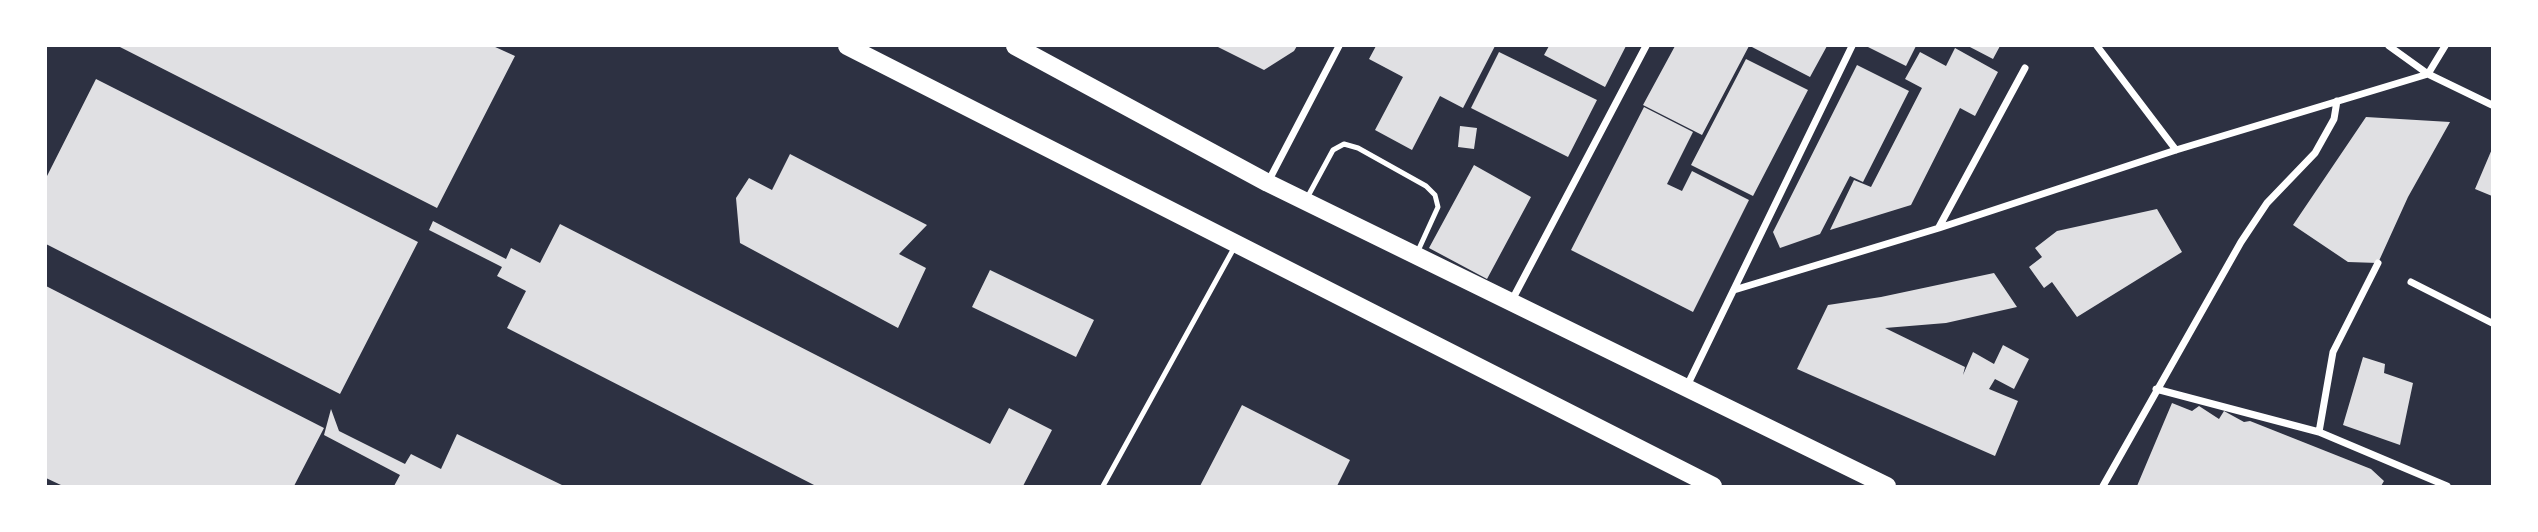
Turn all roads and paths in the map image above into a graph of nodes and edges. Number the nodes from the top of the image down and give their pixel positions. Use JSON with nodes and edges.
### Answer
{"nodes":[{"id":1,"x":848,"y":46,"type":"edge"},
{"id":2,"x":1015,"y":46,"type":"edge"},
{"id":3,"x":1339,"y":46,"type":"edge"},
{"id":4,"x":1646,"y":46,"type":"edge"},
{"id":5,"x":1852,"y":46,"type":"edge"},
{"id":6,"x":2097,"y":46,"type":"edge"},
{"id":7,"x":2389,"y":46,"type":"edge"},
{"id":8,"x":2445,"y":46,"type":"edge"},
{"id":9,"x":2025,"y":68,"type":"dead end"},
{"id":10,"x":2428,"y":74,"type":"junction"},
{"id":11,"x":2337,"y":101,"type":"junction"},
{"id":12,"x":2493,"y":105,"type":"edge"},
{"id":13,"x":2176,"y":150,"type":"junction"},
{"id":14,"x":1268,"y":183,"type":"junction"},
{"id":15,"x":1305,"y":201,"type":"junction"},
{"id":16,"x":1938,"y":228,"type":"junction"},
{"id":17,"x":1236,"y":245,"type":"junction"},
{"id":18,"x":1416,"y":256,"type":"junction"},
{"id":19,"x":2378,"y":263,"type":"dead end"},
{"id":20,"x":2411,"y":282,"type":"dead end"},
{"id":21,"x":1734,"y":290,"type":"junction"},
{"id":22,"x":1511,"y":302,"type":"junction"},
{"id":23,"x":2493,"y":323,"type":"edge"},
{"id":24,"x":1686,"y":388,"type":"junction"},
{"id":25,"x":2156,"y":389,"type":"junction"},
{"id":26,"x":2319,"y":432,"type":"junction"},
{"id":27,"x":1103,"y":486,"type":"edge"},
{"id":28,"x":1713,"y":486,"type":"edge"},
{"id":29,"x":1887,"y":486,"type":"edge"},
{"id":30,"x":2103,"y":486,"type":"edge"},
{"id":31,"x":2447,"y":486,"type":"edge"}],
"edges":[{"from":1,"to":17,"type":"main road"},
{"from":2,"to":14,"type":"main road"},
{"from":3,"to":14,"type":"street"},
{"from":4,"to":22,"type":"street"},
{"from":5,"to":21,"type":"street"},
{"from":6,"to":13,"type":"street"},
{"from":7,"to":10,"type":"street"},
{"from":8,"to":10,"type":"street"},
{"from":9,"to":16,"type":"street"},
{"from":10,"to":11,"type":"street"},
{"from":10,"to":12,"type":"street"},
{"from":11,"to":13,"type":"street"},
{"from":11,"to":25,"type":"street"},
{"from":13,"to":16,"type":"street"},
{"from":14,"to":15,"type":"main road"},
{"from":15,"to":18,"type":"main road"},
{"from":15,"to":18,"type":"lane"},
{"from":16,"to":21,"type":"street"},
{"from":17,"to":27,"type":"lane"},
{"from":17,"to":28,"type":"main road"},
{"from":18,"to":22,"type":"main road"},
{"from":19,"to":26,"type":"street"},
{"from":20,"to":23,"type":"street"},
{"from":21,"to":24,"type":"street"},
{"from":22,"to":24,"type":"main road"},
{"from":24,"to":29,"type":"main road"},
{"from":25,"to":26,"type":"street"},
{"from":25,"to":30,"type":"street"},
{"from":26,"to":31,"type":"street"}]}
